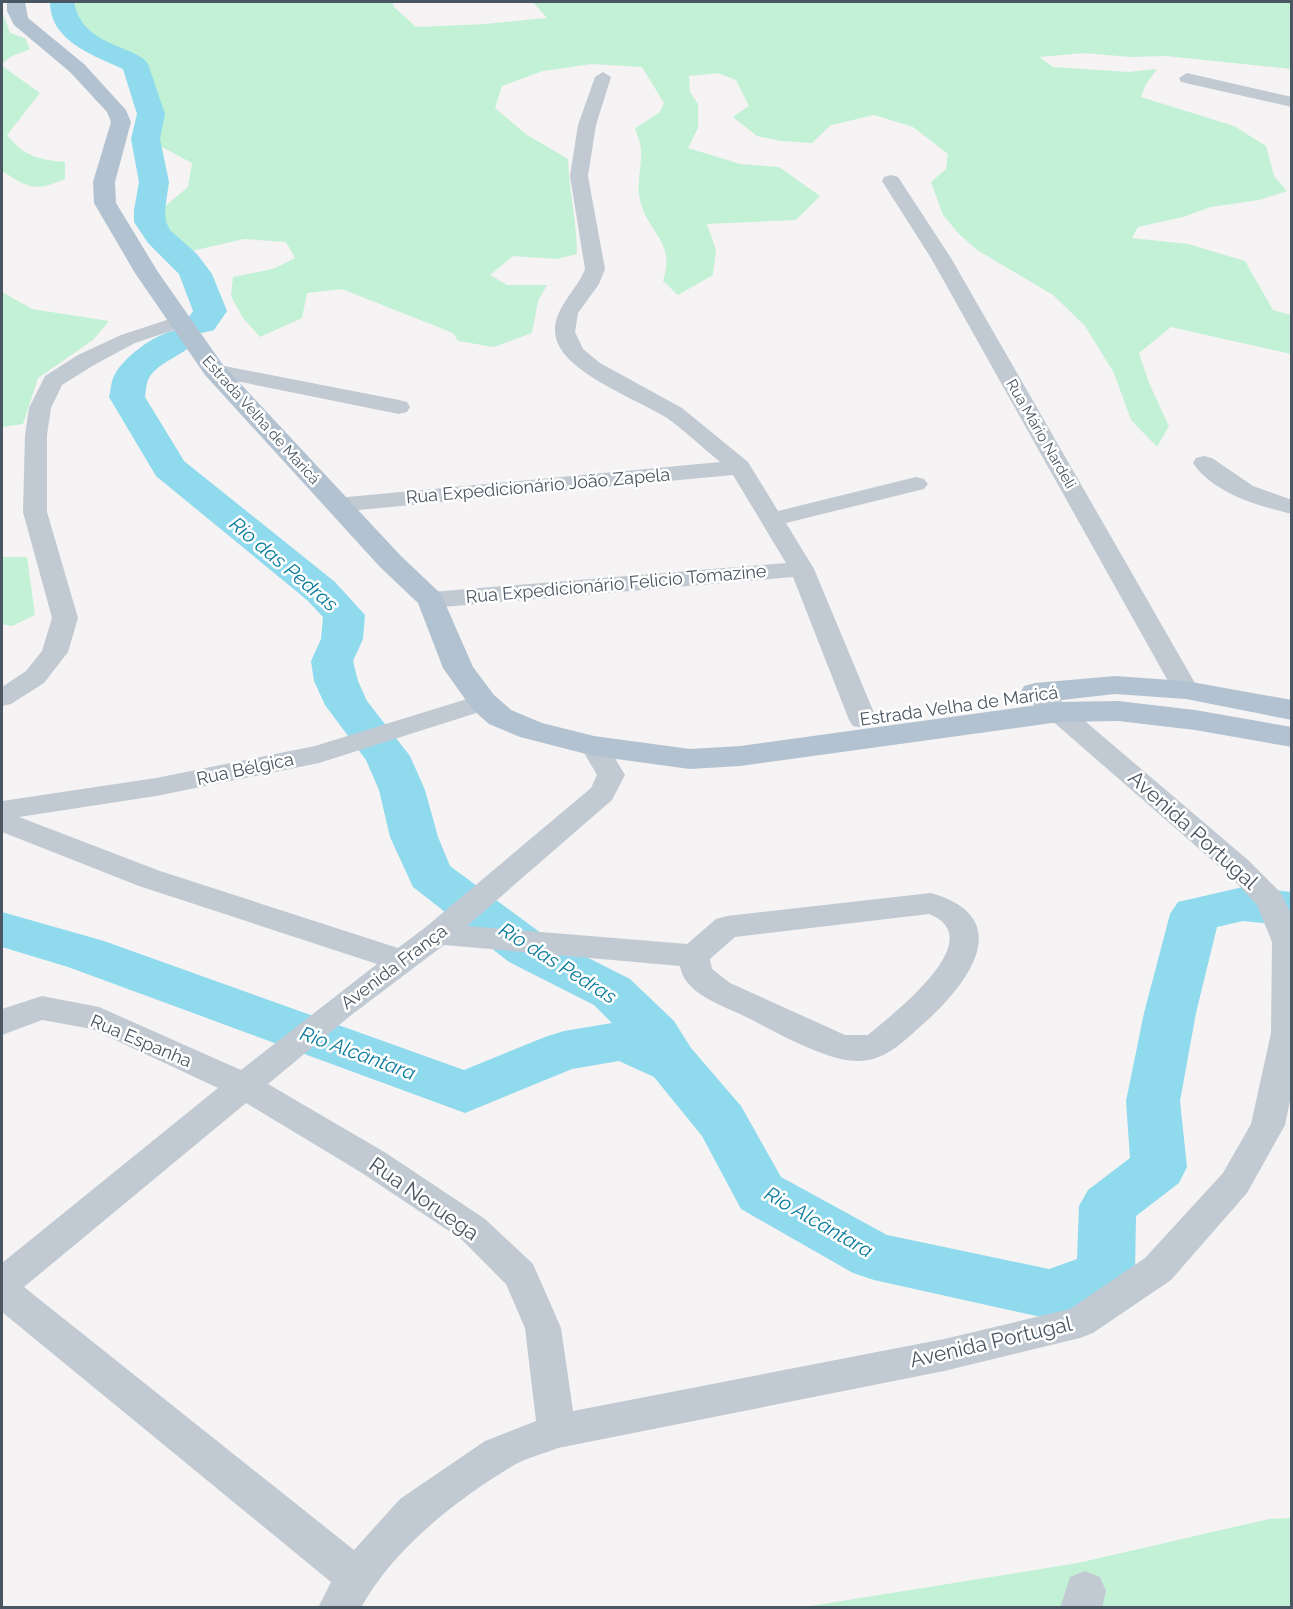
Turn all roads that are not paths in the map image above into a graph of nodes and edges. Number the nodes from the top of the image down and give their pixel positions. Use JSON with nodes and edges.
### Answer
{"nodes":[{"id":1,"x":16,"y":2,"type":"edge"},
{"id":2,"x":603,"y":77,"type":"dead end"},
{"id":3,"x":1187,"y":78,"type":"dead end"},
{"id":4,"x":1292,"y":102,"type":"edge"},
{"id":5,"x":891,"y":181,"type":"dead end"},
{"id":6,"x":182,"y":321,"type":"junction"},
{"id":7,"x":214,"y":370,"type":"junction"},
{"id":8,"x":399,"y":407,"type":"dead end"},
{"id":9,"x":1204,"y":463,"type":"dead end"},
{"id":10,"x":740,"y":467,"type":"junction"},
{"id":11,"x":916,"y":484,"type":"dead end"},
{"id":12,"x":337,"y":505,"type":"junction"},
{"id":13,"x":1292,"y":507,"type":"edge"},
{"id":14,"x":773,"y":519,"type":"junction"},
{"id":15,"x":802,"y":569,"type":"junction"},
{"id":16,"x":431,"y":600,"type":"junction"},
{"id":17,"x":1186,"y":690,"type":"junction"},
{"id":18,"x":2,"y":698,"type":"edge"},
{"id":19,"x":483,"y":702,"type":"junction"},
{"id":20,"x":1047,"y":703,"type":"junction"},
{"id":21,"x":1292,"y":710,"type":"edge"},
{"id":22,"x":863,"y":720,"type":"junction"},
{"id":23,"x":1292,"y":737,"type":"edge"},
{"id":24,"x":594,"y":746,"type":"junction"},
{"id":25,"x":626,"y":751,"type":"junction"},
{"id":26,"x":2,"y":810,"type":"edge"},
{"id":27,"x":2,"y":820,"type":"edge"},
{"id":28,"x":438,"y":934,"type":"junction"},
{"id":29,"x":694,"y":956,"type":"junction"},
{"id":30,"x":401,"y":960,"type":"junction"},
{"id":31,"x":2,"y":1023,"type":"edge"},
{"id":32,"x":1289,"y":1033,"type":"edge"},
{"id":33,"x":244,"y":1086,"type":"junction"},
{"id":34,"x":2,"y":1284,"type":"edge"},
{"id":35,"x":2,"y":1291,"type":"edge"},
{"id":36,"x":556,"y":1431,"type":"junction"},
{"id":37,"x":347,"y":1592,"type":"edge"}],
"edges":[{"from":1,"to":6,"type":"main road","name":"Estrada Velha de Maricá"},
{"from":2,"to":10,"type":"street"},
{"from":3,"to":4,"type":"street"},
{"from":5,"to":17,"type":"street","name":"Rua Mário Nardeli"},
{"from":6,"to":7,"type":"main road","name":"Estrada Velha de Maricá"},
{"from":6,"to":18,"type":"street"},
{"from":7,"to":8,"type":"street"},
{"from":7,"to":12,"type":"main road","name":"Estrada Velha de Maricá"},
{"from":9,"to":13,"type":"street"},
{"from":10,"to":12,"type":"street","name":"Rua Expedicionário João Zapela"},
{"from":10,"to":14,"type":"street"},
{"from":11,"to":14,"type":"street"},
{"from":12,"to":16,"type":"main road","name":"Estrada Velha de Maricá"},
{"from":14,"to":15,"type":"street"},
{"from":15,"to":16,"type":"street","name":"Rua Expedicionário Felicio Tomazine"},
{"from":15,"to":22,"type":"street"},
{"from":16,"to":19,"type":"main road","name":"Estrada Velha de Maricá"},
{"from":17,"to":20,"type":"main road","name":"Estrada Velha de Maricá"},
{"from":17,"to":21,"type":"main road","name":"Estrada Velha de Maricá"},
{"from":19,"to":24,"type":"main road","name":"Estrada Velha de Maricá"},
{"from":19,"to":26,"type":"street","name":"Rua Bélgica"},
{"from":20,"to":22,"type":"main road","name":"Estrada Velha de Maricá"},
{"from":20,"to":23,"type":"main road","name":"Estrada Velha de Maricá"},
{"from":20,"to":25,"type":"main road","name":"Estrada Velha de Maricá"},
{"from":20,"to":32,"type":"street","name":"Avenida Portugal"},
{"from":22,"to":25,"type":"main road","name":"Estrada Velha de Maricá"},
{"from":24,"to":25,"type":"main road","name":"Estrada Velha de Maricá"},
{"from":24,"to":28,"type":"street","name":"Avenida França"},
{"from":27,"to":30,"type":"street"},
{"from":28,"to":29,"type":"street"},
{"from":28,"to":30,"type":"street","name":"Avenida França"},
{"from":29,"to":29,"type":"street"},
{"from":30,"to":33,"type":"street","name":"Avenida França"},
{"from":31,"to":33,"type":"street","name":"Rua Espanha"},
{"from":32,"to":36,"type":"street","name":"Avenida Portugal"},
{"from":33,"to":34,"type":"street","name":"Avenida França"},
{"from":33,"to":36,"type":"street","name":"Rua Noruega"},
{"from":35,"to":37,"type":"street"},
{"from":36,"to":37,"type":"street","name":"Avenida Portugal"}]}
